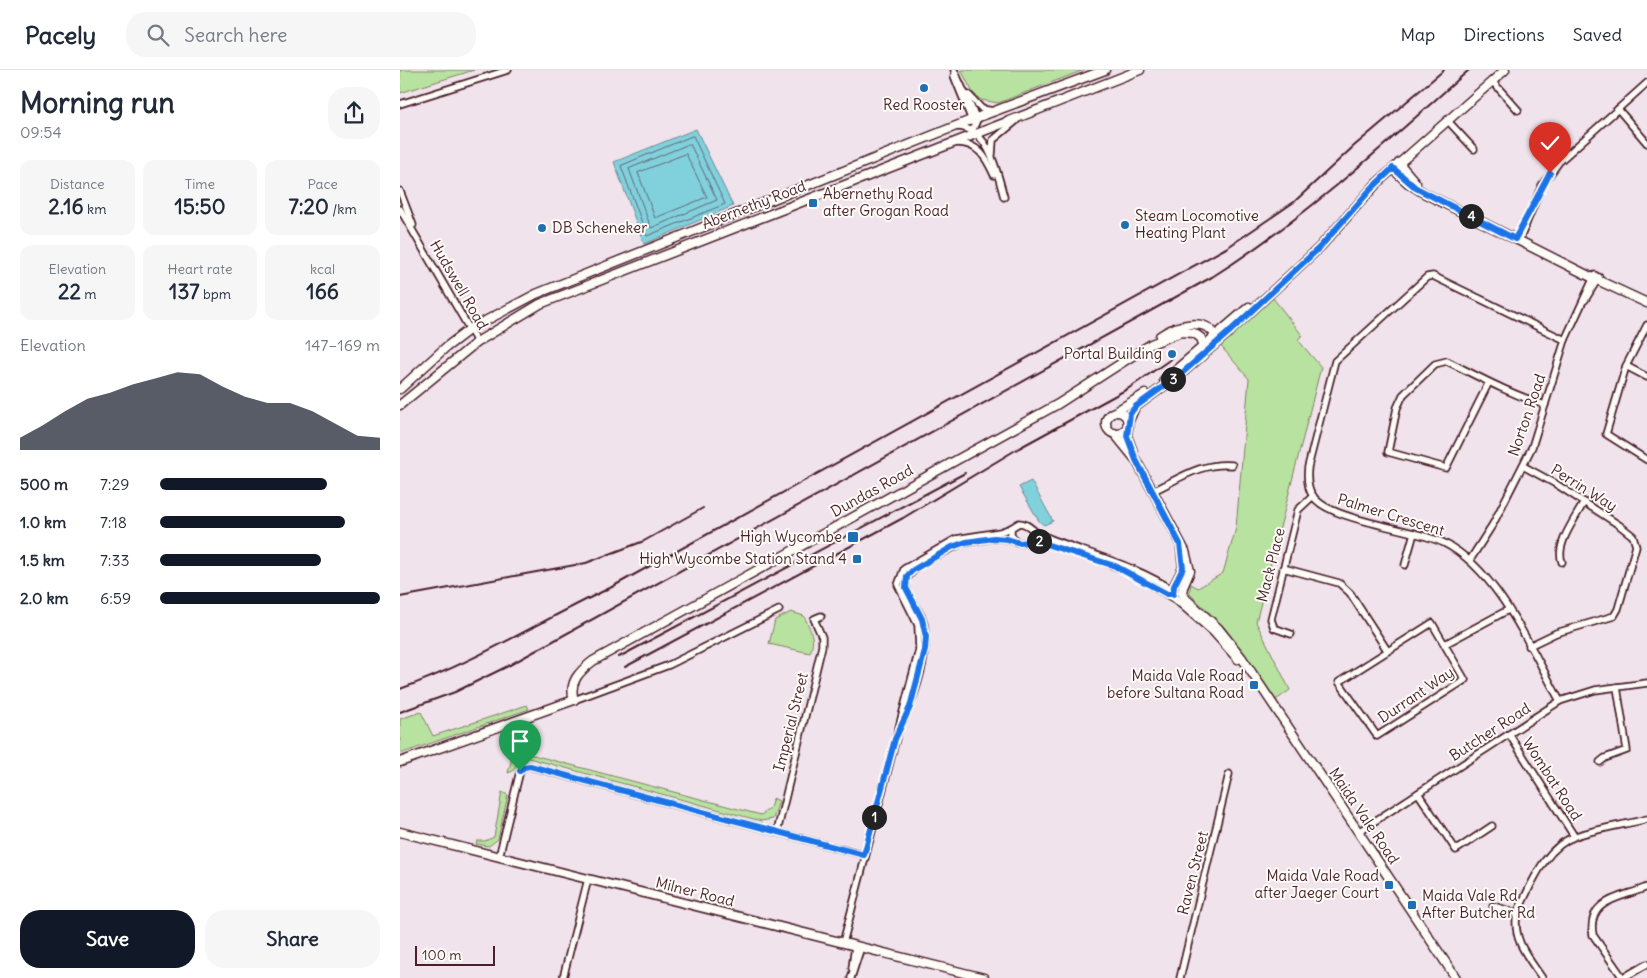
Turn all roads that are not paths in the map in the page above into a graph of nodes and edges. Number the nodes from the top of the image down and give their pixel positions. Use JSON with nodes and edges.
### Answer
{"nodes":[{"id":1,"x":508,"y":70,"type":"edge"},
{"id":2,"x":953,"y":70,"type":"edge"},
{"id":3,"x":1105,"y":70,"type":"edge"},
{"id":4,"x":1140,"y":70,"type":"edge"},
{"id":5,"x":1504,"y":70,"type":"edge"},
{"id":6,"x":1492,"y":81,"type":"junction"},
{"id":7,"x":961,"y":82,"type":"junction"},
{"id":8,"x":1647,"y":84,"type":"edge"},
{"id":9,"x":401,"y":103,"type":"edge"},
{"id":10,"x":1001,"y":109,"type":"junction"},
{"id":11,"x":1618,"y":109,"type":"junction"},
{"id":12,"x":1518,"y":110,"type":"dead end"},
{"id":13,"x":1026,"y":114,"type":"junction"},
{"id":14,"x":1448,"y":121,"type":"junction"},
{"id":15,"x":974,"y":126,"type":"junction"},
{"id":16,"x":951,"y":128,"type":"junction"},
{"id":17,"x":1647,"y":143,"type":"edge"},
{"id":18,"x":946,"y":146,"type":"junction"},
{"id":19,"x":1474,"y":149,"type":"dead end"},
{"id":20,"x":992,"y":159,"type":"junction"},
{"id":21,"x":1396,"y":166,"type":"junction"},
{"id":22,"x":400,"y":191,"type":"edge"},
{"id":23,"x":400,"y":209,"type":"edge"},
{"id":24,"x":1518,"y":238,"type":"junction"},
{"id":25,"x":419,"y":242,"type":"junction"},
{"id":26,"x":1596,"y":278,"type":"junction"},
{"id":27,"x":1271,"y":292,"type":"junction"},
{"id":28,"x":1647,"y":303,"type":"edge"},
{"id":29,"x":1196,"y":324,"type":"junction"},
{"id":30,"x":1647,"y":325,"type":"edge"},
{"id":31,"x":470,"y":329,"type":"junction"},
{"id":32,"x":1224,"y":329,"type":"junction"},
{"id":33,"x":1199,"y":336,"type":"junction"},
{"id":34,"x":1565,"y":340,"type":"junction"},
{"id":35,"x":1214,"y":341,"type":"junction"},
{"id":36,"x":477,"y":342,"type":"junction"},
{"id":37,"x":1151,"y":344,"type":"junction"},
{"id":38,"x":1201,"y":350,"type":"junction"},
{"id":39,"x":1626,"y":366,"type":"junction"},
{"id":40,"x":1647,"y":377,"type":"edge"},
{"id":41,"x":1490,"y":382,"type":"junction"},
{"id":42,"x":400,"y":389,"type":"edge"},
{"id":43,"x":1141,"y":400,"type":"junction"},
{"id":44,"x":400,"y":404,"type":"edge"},
{"id":45,"x":1545,"y":405,"type":"junction"},
{"id":46,"x":1113,"y":413,"type":"junction"},
{"id":47,"x":1128,"y":424,"type":"junction"},
{"id":48,"x":1114,"y":433,"type":"junction"},
{"id":49,"x":1136,"y":460,"type":"junction"},
{"id":50,"x":1647,"y":460,"type":"edge"},
{"id":51,"x":1232,"y":465,"type":"dead end"},
{"id":52,"x":1523,"y":466,"type":"junction"},
{"id":53,"x":1153,"y":491,"type":"junction"},
{"id":54,"x":1313,"y":496,"type":"junction"},
{"id":55,"x":1584,"y":502,"type":"junction"},
{"id":56,"x":1029,"y":527,"type":"junction"},
{"id":57,"x":1011,"y":528,"type":"junction"},
{"id":58,"x":1414,"y":533,"type":"junction"},
{"id":59,"x":1015,"y":541,"type":"junction"},
{"id":60,"x":1026,"y":542,"type":"junction"},
{"id":61,"x":1470,"y":560,"type":"junction"},
{"id":62,"x":1562,"y":562,"type":"dead end"},
{"id":63,"x":1405,"y":565,"type":"dead end"},
{"id":64,"x":1283,"y":568,"type":"junction"},
{"id":65,"x":1175,"y":588,"type":"junction"},
{"id":66,"x":1182,"y":601,"type":"junction"},
{"id":67,"x":779,"y":610,"type":"dead end"},
{"id":68,"x":1508,"y":610,"type":"junction"},
{"id":69,"x":821,"y":616,"type":"dead end"},
{"id":70,"x":1291,"y":634,"type":"dead end"},
{"id":71,"x":1445,"y":644,"type":"junction"},
{"id":72,"x":1529,"y":646,"type":"junction"},
{"id":73,"x":1387,"y":650,"type":"junction"},
{"id":74,"x":1647,"y":683,"type":"edge"},
{"id":75,"x":1617,"y":687,"type":"junction"},
{"id":76,"x":574,"y":700,"type":"junction"},
{"id":77,"x":1560,"y":701,"type":"junction"},
{"id":78,"x":1510,"y":734,"type":"junction"},
{"id":79,"x":895,"y":739,"type":"junction"},
{"id":80,"x":400,"y":762,"type":"edge"},
{"id":81,"x":1600,"y":762,"type":"dead end"},
{"id":82,"x":1229,"y":774,"type":"dead end"},
{"id":83,"x":1418,"y":793,"type":"junction"},
{"id":84,"x":1647,"y":820,"type":"edge"},
{"id":85,"x":1492,"y":826,"type":"dead end"},
{"id":86,"x":400,"y":832,"type":"edge"},
{"id":87,"x":777,"y":832,"type":"junction"},
{"id":88,"x":1358,"y":832,"type":"junction"},
{"id":89,"x":1574,"y":836,"type":"junction"},
{"id":90,"x":864,"y":855,"type":"junction"},
{"id":91,"x":499,"y":857,"type":"junction"},
{"id":92,"x":588,"y":879,"type":"junction"},
{"id":93,"x":1647,"y":887,"type":"edge"},
{"id":94,"x":1493,"y":906,"type":"dead end"},
{"id":95,"x":1517,"y":913,"type":"junction"},
{"id":96,"x":843,"y":943,"type":"junction"},
{"id":97,"x":858,"y":947,"type":"junction"},
{"id":98,"x":1647,"y":964,"type":"edge"},
{"id":99,"x":851,"y":975,"type":"edge"},
{"id":100,"x":562,"y":978,"type":"edge"},
{"id":101,"x":984,"y":978,"type":"edge"},
{"id":102,"x":1180,"y":978,"type":"edge"},
{"id":103,"x":1456,"y":978,"type":"edge"},
{"id":104,"x":1542,"y":978,"type":"edge"}],
"edges":[{"from":1,"to":9,"type":"street"},
{"from":2,"to":7,"type":"street"},
{"from":2,"to":15,"type":"street"},
{"from":3,"to":10,"type":"main road","name":"Abernethy Road"},
{"from":4,"to":13,"type":"main road","name":"Abernethy Road"},
{"from":5,"to":6,"type":"main road"},
{"from":6,"to":12,"type":"street"},
{"from":6,"to":14,"type":"main road"},
{"from":7,"to":10,"type":"street"},
{"from":7,"to":15,"type":"street"},
{"from":8,"to":11,"type":"street"},
{"from":10,"to":15,"type":"main road","name":"Abernethy Road"},
{"from":11,"to":17,"type":"street"},
{"from":11,"to":24,"type":"street"},
{"from":13,"to":15,"type":"main road","name":"Abernethy Road"},
{"from":13,"to":20,"type":"street"},
{"from":14,"to":19,"type":"street"},
{"from":14,"to":21,"type":"main road"},
{"from":15,"to":16,"type":"main road","name":"Abernethy Road"},
{"from":15,"to":16,"type":"street"},
{"from":15,"to":18,"type":"main road","name":"Abernethy Road"},
{"from":15,"to":20,"type":"street"},
{"from":16,"to":31,"type":"main road","name":"Abernethy Road"},
{"from":18,"to":20,"type":"street"},
{"from":18,"to":36,"type":"main road","name":"Abernethy Road"},
{"from":21,"to":24,"type":"main road"},
{"from":21,"to":27,"type":"main road"},
{"from":22,"to":25,"type":"street","name":"Hudswell Road"},
{"from":23,"to":25,"type":"street","name":"Hudswell Road"},
{"from":24,"to":26,"type":"main road"},
{"from":25,"to":31,"type":"street","name":"Hudswell Road"},
{"from":26,"to":28,"type":"main road"},
{"from":26,"to":34,"type":"street","name":"Norton Road"},
{"from":27,"to":32,"type":"main road"},
{"from":27,"to":35,"type":"main road"},
{"from":29,"to":32,"type":"main road","name":"Dundas Road"},
{"from":29,"to":35,"type":"main road"},
{"from":29,"to":37,"type":"main road","name":"Dundas Road"},
{"from":30,"to":39,"type":"street"},
{"from":31,"to":36,"type":"street","name":"Hudswell Road"},
{"from":31,"to":42,"type":"main road","name":"Abernethy Road"},
{"from":32,"to":35,"type":"main road"},
{"from":33,"to":35,"type":"main road","name":"Dundas Road"},
{"from":33,"to":37,"type":"main road","name":"Dundas Road"},
{"from":33,"to":38,"type":"main road"},
{"from":34,"to":45,"type":"street","name":"Norton Road"},
{"from":34,"to":54,"type":"street"},
{"from":35,"to":38,"type":"main road"},
{"from":35,"to":43,"type":"main road"},
{"from":36,"to":44,"type":"main road","name":"Abernethy Road"},
{"from":37,"to":76,"type":"main road","name":"Dundas Road"},
{"from":38,"to":43,"type":"main road"},
{"from":39,"to":40,"type":"street"},
{"from":39,"to":50,"type":"street"},
{"from":41,"to":41,"type":"street"},
{"from":41,"to":45,"type":"street"},
{"from":43,"to":46,"type":"main road"},
{"from":43,"to":47,"type":"main road"},
{"from":45,"to":52,"type":"street","name":"Norton Road"},
{"from":46,"to":47,"type":"main road"},
{"from":46,"to":48,"type":"main road"},
{"from":47,"to":48,"type":"main road"},
{"from":47,"to":49,"type":"main road"},
{"from":48,"to":49,"type":"main road"},
{"from":49,"to":53,"type":"main road"},
{"from":51,"to":53,"type":"street"},
{"from":52,"to":55,"type":"street","name":"Perrin Way"},
{"from":52,"to":61,"type":"street","name":"Norton Road"},
{"from":53,"to":65,"type":"main road"},
{"from":54,"to":58,"type":"street","name":"Palmer Crescent"},
{"from":54,"to":64,"type":"street","name":"Mack Place"},
{"from":55,"to":62,"type":"street"},
{"from":55,"to":72,"type":"street","name":"Perrin Way"},
{"from":56,"to":57,"type":"street"},
{"from":56,"to":60,"type":"street"},
{"from":56,"to":65,"type":"street"},
{"from":57,"to":59,"type":"street"},
{"from":57,"to":79,"type":"street"},
{"from":58,"to":61,"type":"street","name":"Palmer Crescent"},
{"from":58,"to":63,"type":"street"},
{"from":59,"to":60,"type":"street"},
{"from":59,"to":79,"type":"street"},
{"from":60,"to":65,"type":"street"},
{"from":61,"to":68,"type":"street","name":"Palmer Crescent"},
{"from":64,"to":70,"type":"street","name":"Mack Place"},
{"from":64,"to":73,"type":"street"},
{"from":65,"to":66,"type":"main road","name":"Maida Vale Road"},
{"from":65,"to":66,"type":"main road"},
{"from":66,"to":88,"type":"main road","name":"Maida Vale Road"},
{"from":67,"to":76,"type":"street"},
{"from":68,"to":71,"type":"street","name":"Durrant Way"},
{"from":68,"to":72,"type":"street","name":"Palmer Crescent"},
{"from":69,"to":87,"type":"street","name":"Imperial Street"},
{"from":71,"to":73,"type":"street","name":"Durrant Way"},
{"from":71,"to":73,"type":"street","name":"Durrant Way"},
{"from":72,"to":77,"type":"street","name":"Palmer Crescent"},
{"from":74,"to":75,"type":"street","name":"Butcher Road"},
{"from":75,"to":77,"type":"street","name":"Butcher Road"},
{"from":75,"to":81,"type":"street"},
{"from":76,"to":80,"type":"main road"},
{"from":77,"to":78,"type":"street","name":"Butcher Road"},
{"from":78,"to":83,"type":"street","name":"Butcher Road"},
{"from":78,"to":89,"type":"street","name":"Wombat Road"},
{"from":79,"to":90,"type":"street"},
{"from":82,"to":102,"type":"street","name":"Raven Street"},
{"from":83,"to":85,"type":"street"},
{"from":83,"to":88,"type":"street","name":"Butcher Road"},
{"from":84,"to":89,"type":"street"},
{"from":86,"to":91,"type":"main road","name":"Milner Road"},
{"from":87,"to":90,"type":"street"},
{"from":87,"to":91,"type":"street"},
{"from":88,"to":103,"type":"main road","name":"Maida Vale Road"},
{"from":89,"to":95,"type":"street"},
{"from":90,"to":96,"type":"street"},
{"from":91,"to":92,"type":"main road","name":"Milner Road"},
{"from":92,"to":96,"type":"main road","name":"Milner Road"},
{"from":92,"to":100,"type":"street"},
{"from":93,"to":98,"type":"street"},
{"from":94,"to":95,"type":"street"},
{"from":95,"to":104,"type":"street"},
{"from":96,"to":97,"type":"main road","name":"Milner Road"},
{"from":97,"to":99,"type":"street"},
{"from":97,"to":101,"type":"main road","name":"Milner Road"}]}
